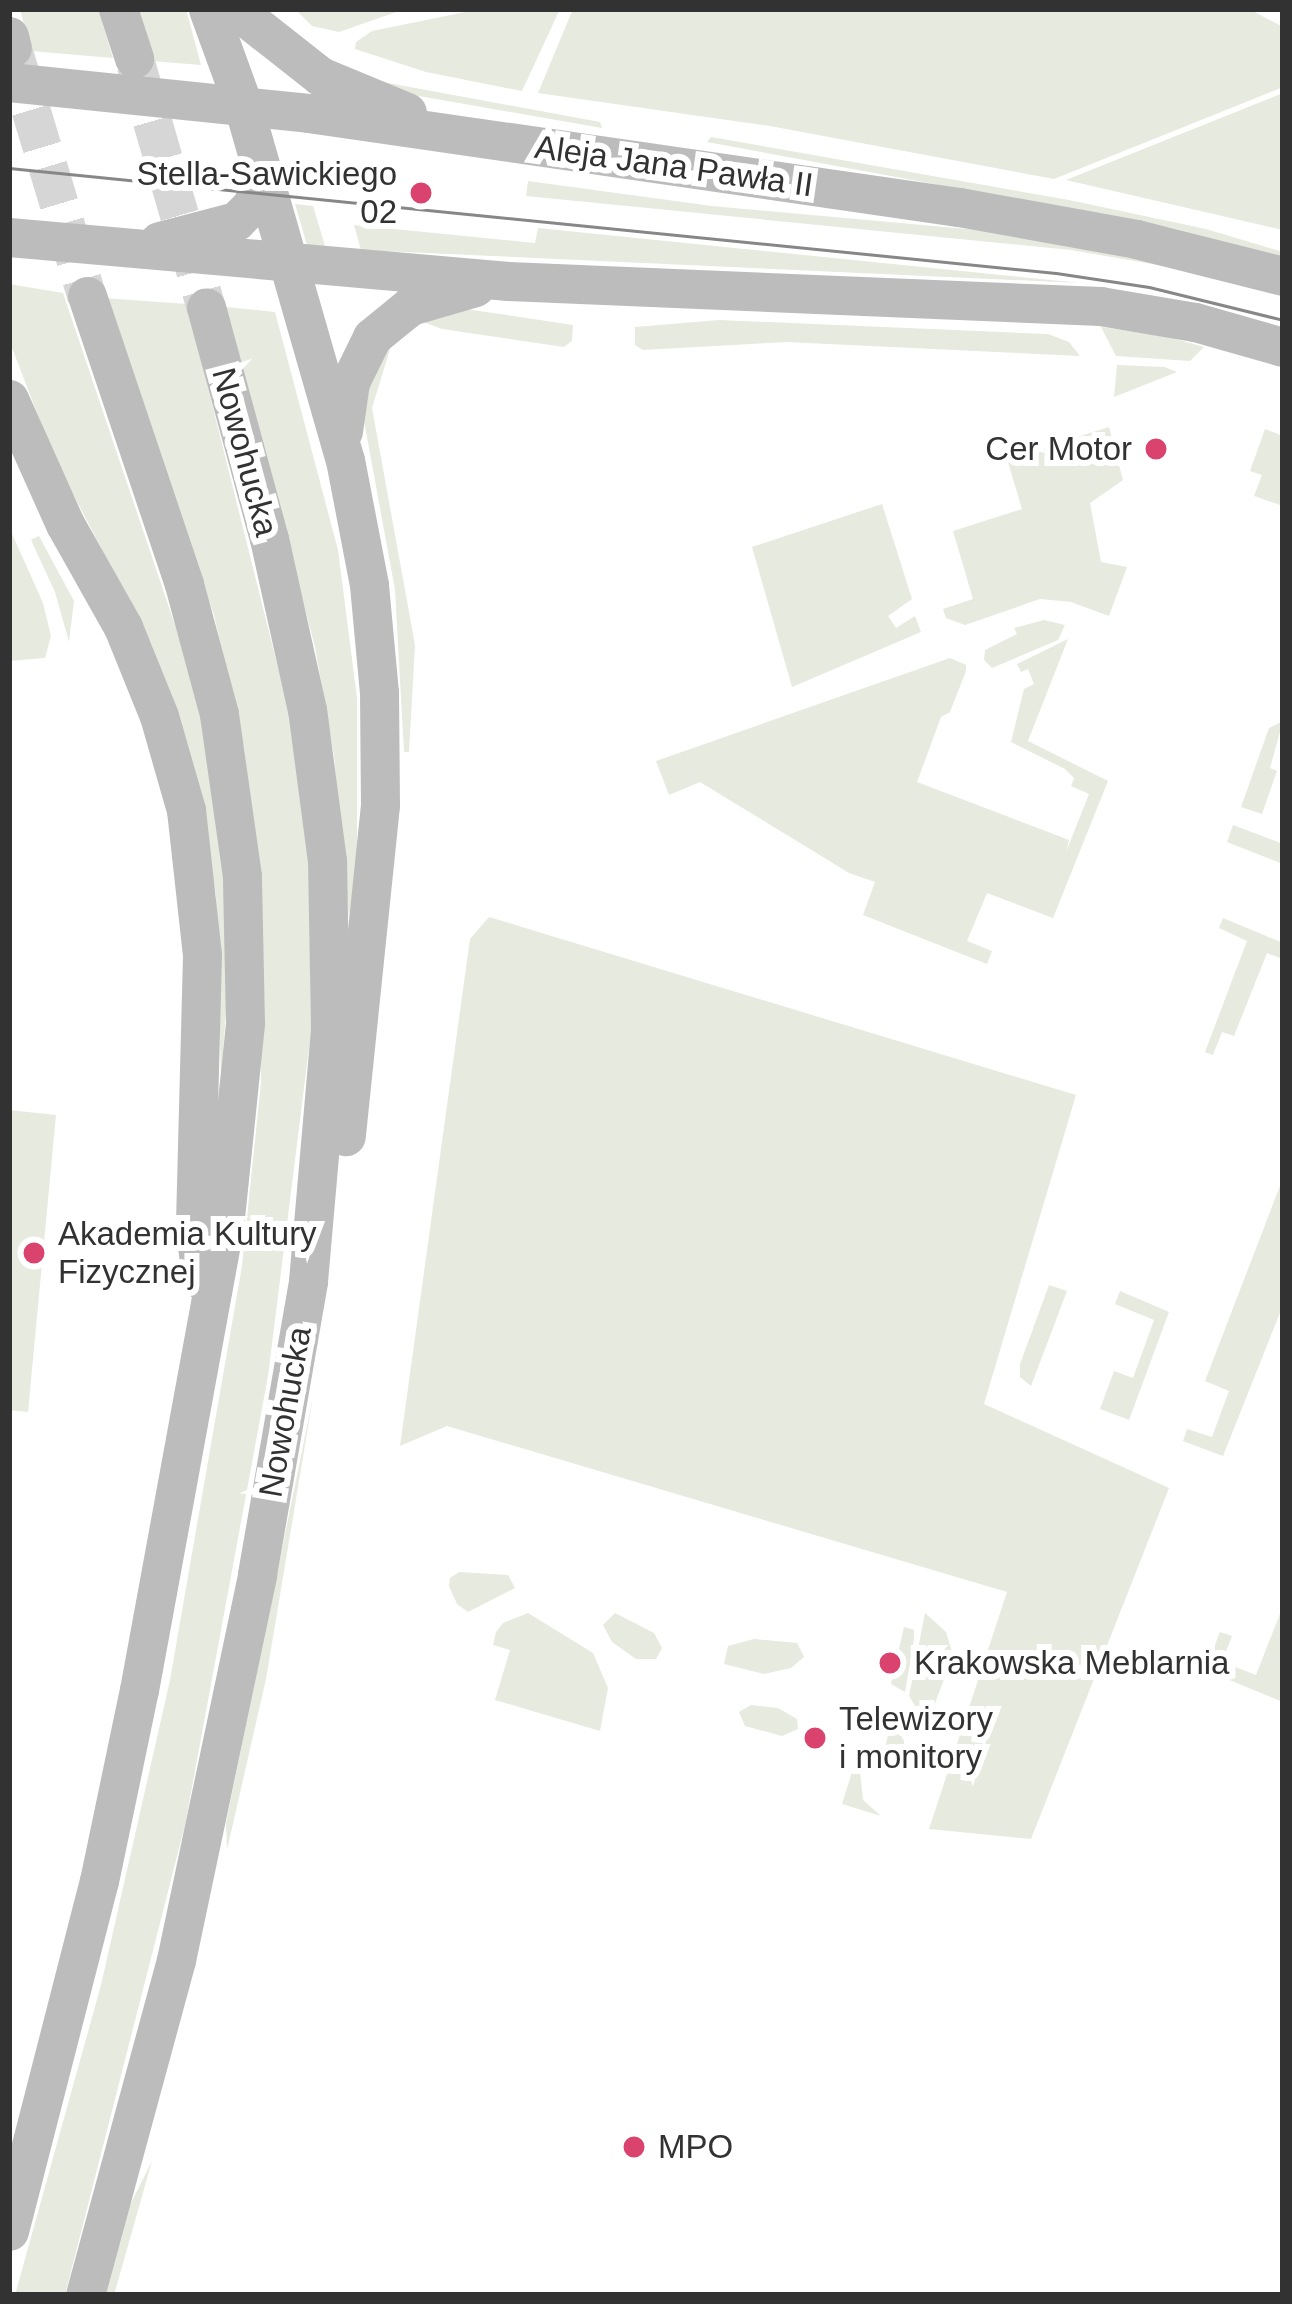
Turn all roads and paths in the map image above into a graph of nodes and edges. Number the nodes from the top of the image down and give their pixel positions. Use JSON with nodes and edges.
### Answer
{"nodes":[{"id":1,"x":118,"y":9,"type":"edge"},
{"id":2,"x":208,"y":9,"type":"edge"},
{"id":3,"x":235,"y":9,"type":"edge"},
{"id":4,"x":10,"y":55,"type":"edge"},
{"id":5,"x":134,"y":58,"type":"tunnel mouth"},
{"id":6,"x":59,"y":87,"type":"junction"},
{"id":7,"x":9,"y":98,"type":"edge"},
{"id":8,"x":243,"y":105,"type":"junction"},
{"id":9,"x":485,"y":139,"type":"junction"},
{"id":10,"x":262,"y":177,"type":"junction"},
{"id":11,"x":9,"y":237,"type":"edge"},
{"id":12,"x":132,"y":248,"type":"junction"},
{"id":13,"x":287,"y":263,"type":"junction"},
{"id":14,"x":1283,"y":277,"type":"edge"},
{"id":15,"x":508,"y":281,"type":"junction"},
{"id":16,"x":87,"y":296,"type":"tunnel mouth"},
{"id":17,"x":206,"y":307,"type":"tunnel mouth"},
{"id":18,"x":1283,"y":347,"type":"edge"},
{"id":19,"x":9,"y":399,"type":"edge"},
{"id":20,"x":345,"y":460,"type":"junction"},
{"id":21,"x":308,"y":1281,"type":"junction"},
{"id":22,"x":206,"y":1334,"type":"junction"},
{"id":23,"x":9,"y":2231,"type":"edge"},
{"id":24,"x":85,"y":2295,"type":"edge"}],
"edges":[{"from":1,"to":5,"type":"main road"},
{"from":2,"to":8,"type":"main road"},
{"from":3,"to":9,"type":"main road"},
{"from":4,"to":6,"type":"main road","name":"Aleja Jana Pawła II"},
{"from":6,"to":7,"type":"main road","name":"Aleja Jana Pawła II"},
{"from":6,"to":8,"type":"main road","name":"Aleja Jana Pawła II"},
{"from":8,"to":9,"type":"main road","name":"Aleja Jana Pawła II"},
{"from":8,"to":10,"type":"main road"},
{"from":9,"to":14,"type":"main road","name":"Aleja Jana Pawła II"},
{"from":10,"to":12,"type":"main road"},
{"from":10,"to":13,"type":"main road"},
{"from":11,"to":12,"type":"main road"},
{"from":12,"to":13,"type":"main road"},
{"from":13,"to":15,"type":"main road"},
{"from":13,"to":20,"type":"main road"},
{"from":15,"to":18,"type":"main road"},
{"from":15,"to":20,"type":"main road"},
{"from":16,"to":22,"type":"main road"},
{"from":17,"to":21,"type":"main road","name":"Nowohucka"},
{"from":19,"to":22,"type":"main road"},
{"from":20,"to":21,"type":"main road"},
{"from":21,"to":24,"type":"main road","name":"Nowohucka"},
{"from":22,"to":23,"type":"main road"}]}
